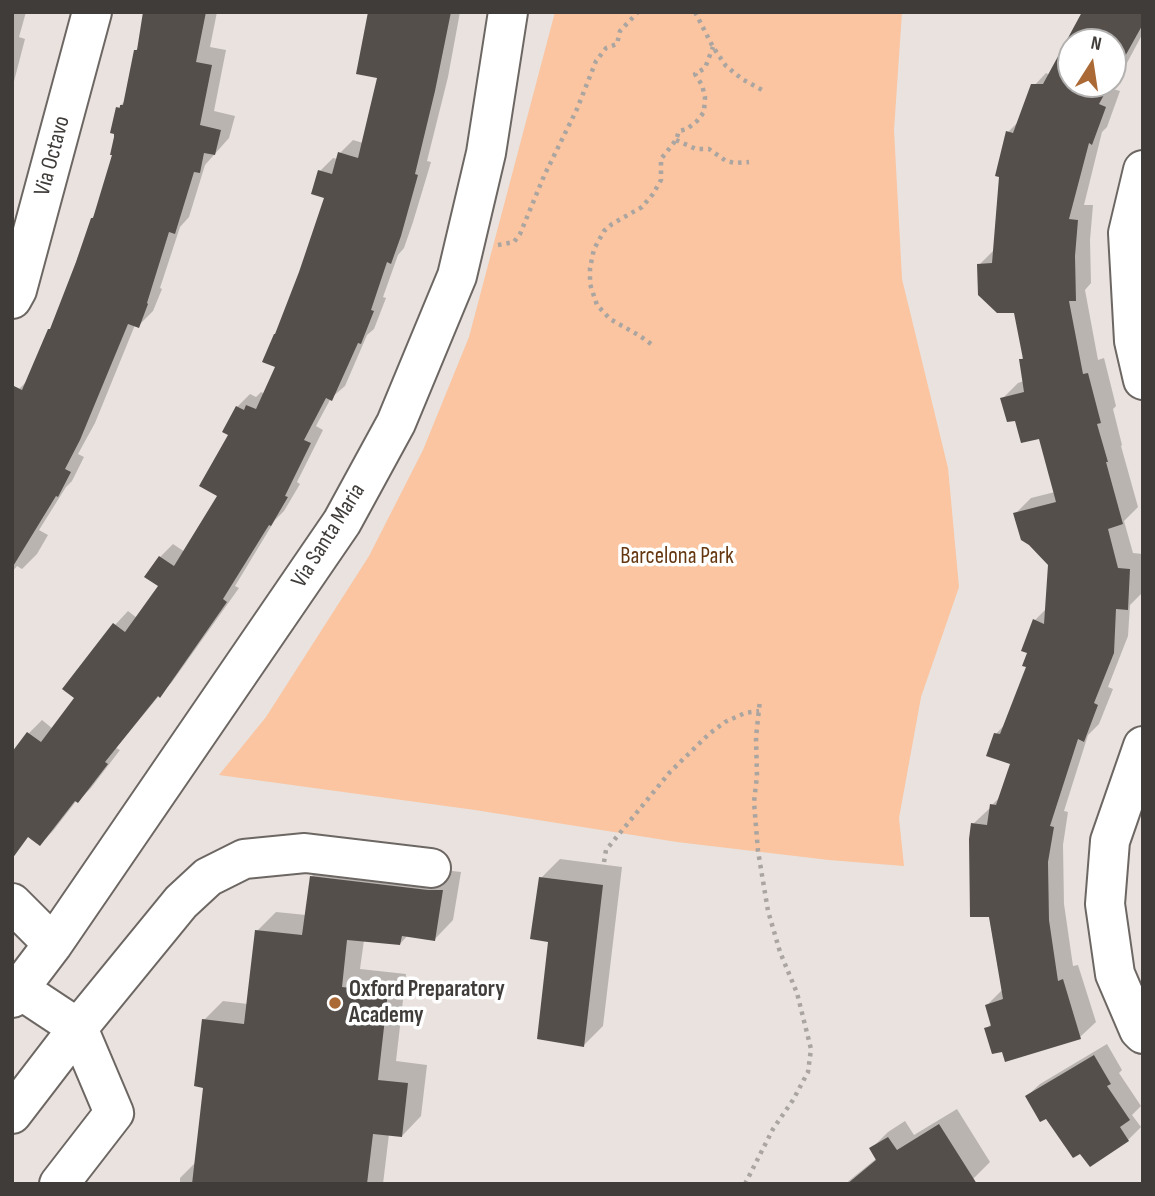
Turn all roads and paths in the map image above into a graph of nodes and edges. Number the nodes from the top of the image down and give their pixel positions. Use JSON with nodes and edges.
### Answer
{"nodes":[{"id":1,"x":92,"y":12,"type":"edge"},
{"id":2,"x":509,"y":12,"type":"edge"},
{"id":3,"x":638,"y":12,"type":"edge"},
{"id":4,"x":695,"y":12,"type":"edge"},
{"id":5,"x":713,"y":47,"type":"junction"},
{"id":6,"x":764,"y":91,"type":"dead end"},
{"id":7,"x":676,"y":140,"type":"junction"},
{"id":8,"x":749,"y":162,"type":"dead end"},
{"id":9,"x":1143,"y":170,"type":"edge"},
{"id":10,"x":493,"y":247,"type":"dead end"},
{"id":11,"x":12,"y":299,"type":"edge"},
{"id":12,"x":651,"y":344,"type":"dead end"},
{"id":13,"x":1143,"y":380,"type":"edge"},
{"id":14,"x":760,"y":700,"type":"dead end"},
{"id":15,"x":759,"y":710,"type":"junction"},
{"id":16,"x":1143,"y":746,"type":"edge"},
{"id":17,"x":604,"y":862,"type":"dead end"},
{"id":18,"x":431,"y":867,"type":"dead end"},
{"id":19,"x":12,"y":903,"type":"edge"},
{"id":20,"x":53,"y":944,"type":"junction"},
{"id":21,"x":15,"y":993,"type":"edge"},
{"id":22,"x":78,"y":1028,"type":"junction"},
{"id":23,"x":1143,"y":1034,"type":"edge"},
{"id":24,"x":12,"y":1114,"type":"edge"},
{"id":25,"x":59,"y":1184,"type":"edge"},
{"id":26,"x":745,"y":1184,"type":"edge"}],
"edges":[{"from":1,"to":11,"type":"street","name":"Via Octavo"},
{"from":2,"to":20,"type":"street","name":"Via Santa Maria"},
{"from":3,"to":10,"type":"path"},
{"from":4,"to":5,"type":"path"},
{"from":5,"to":6,"type":"path"},
{"from":5,"to":7,"type":"path"},
{"from":7,"to":8,"type":"path"},
{"from":7,"to":12,"type":"path"},
{"from":9,"to":13,"type":"street"},
{"from":14,"to":15,"type":"path"},
{"from":15,"to":17,"type":"path"},
{"from":15,"to":26,"type":"path"},
{"from":16,"to":23,"type":"street"},
{"from":18,"to":22,"type":"street"},
{"from":19,"to":20,"type":"street"},
{"from":20,"to":21,"type":"street","name":"Via Santa Maria"},
{"from":21,"to":22,"type":"street"},
{"from":22,"to":24,"type":"street"},
{"from":22,"to":25,"type":"street"}]}
